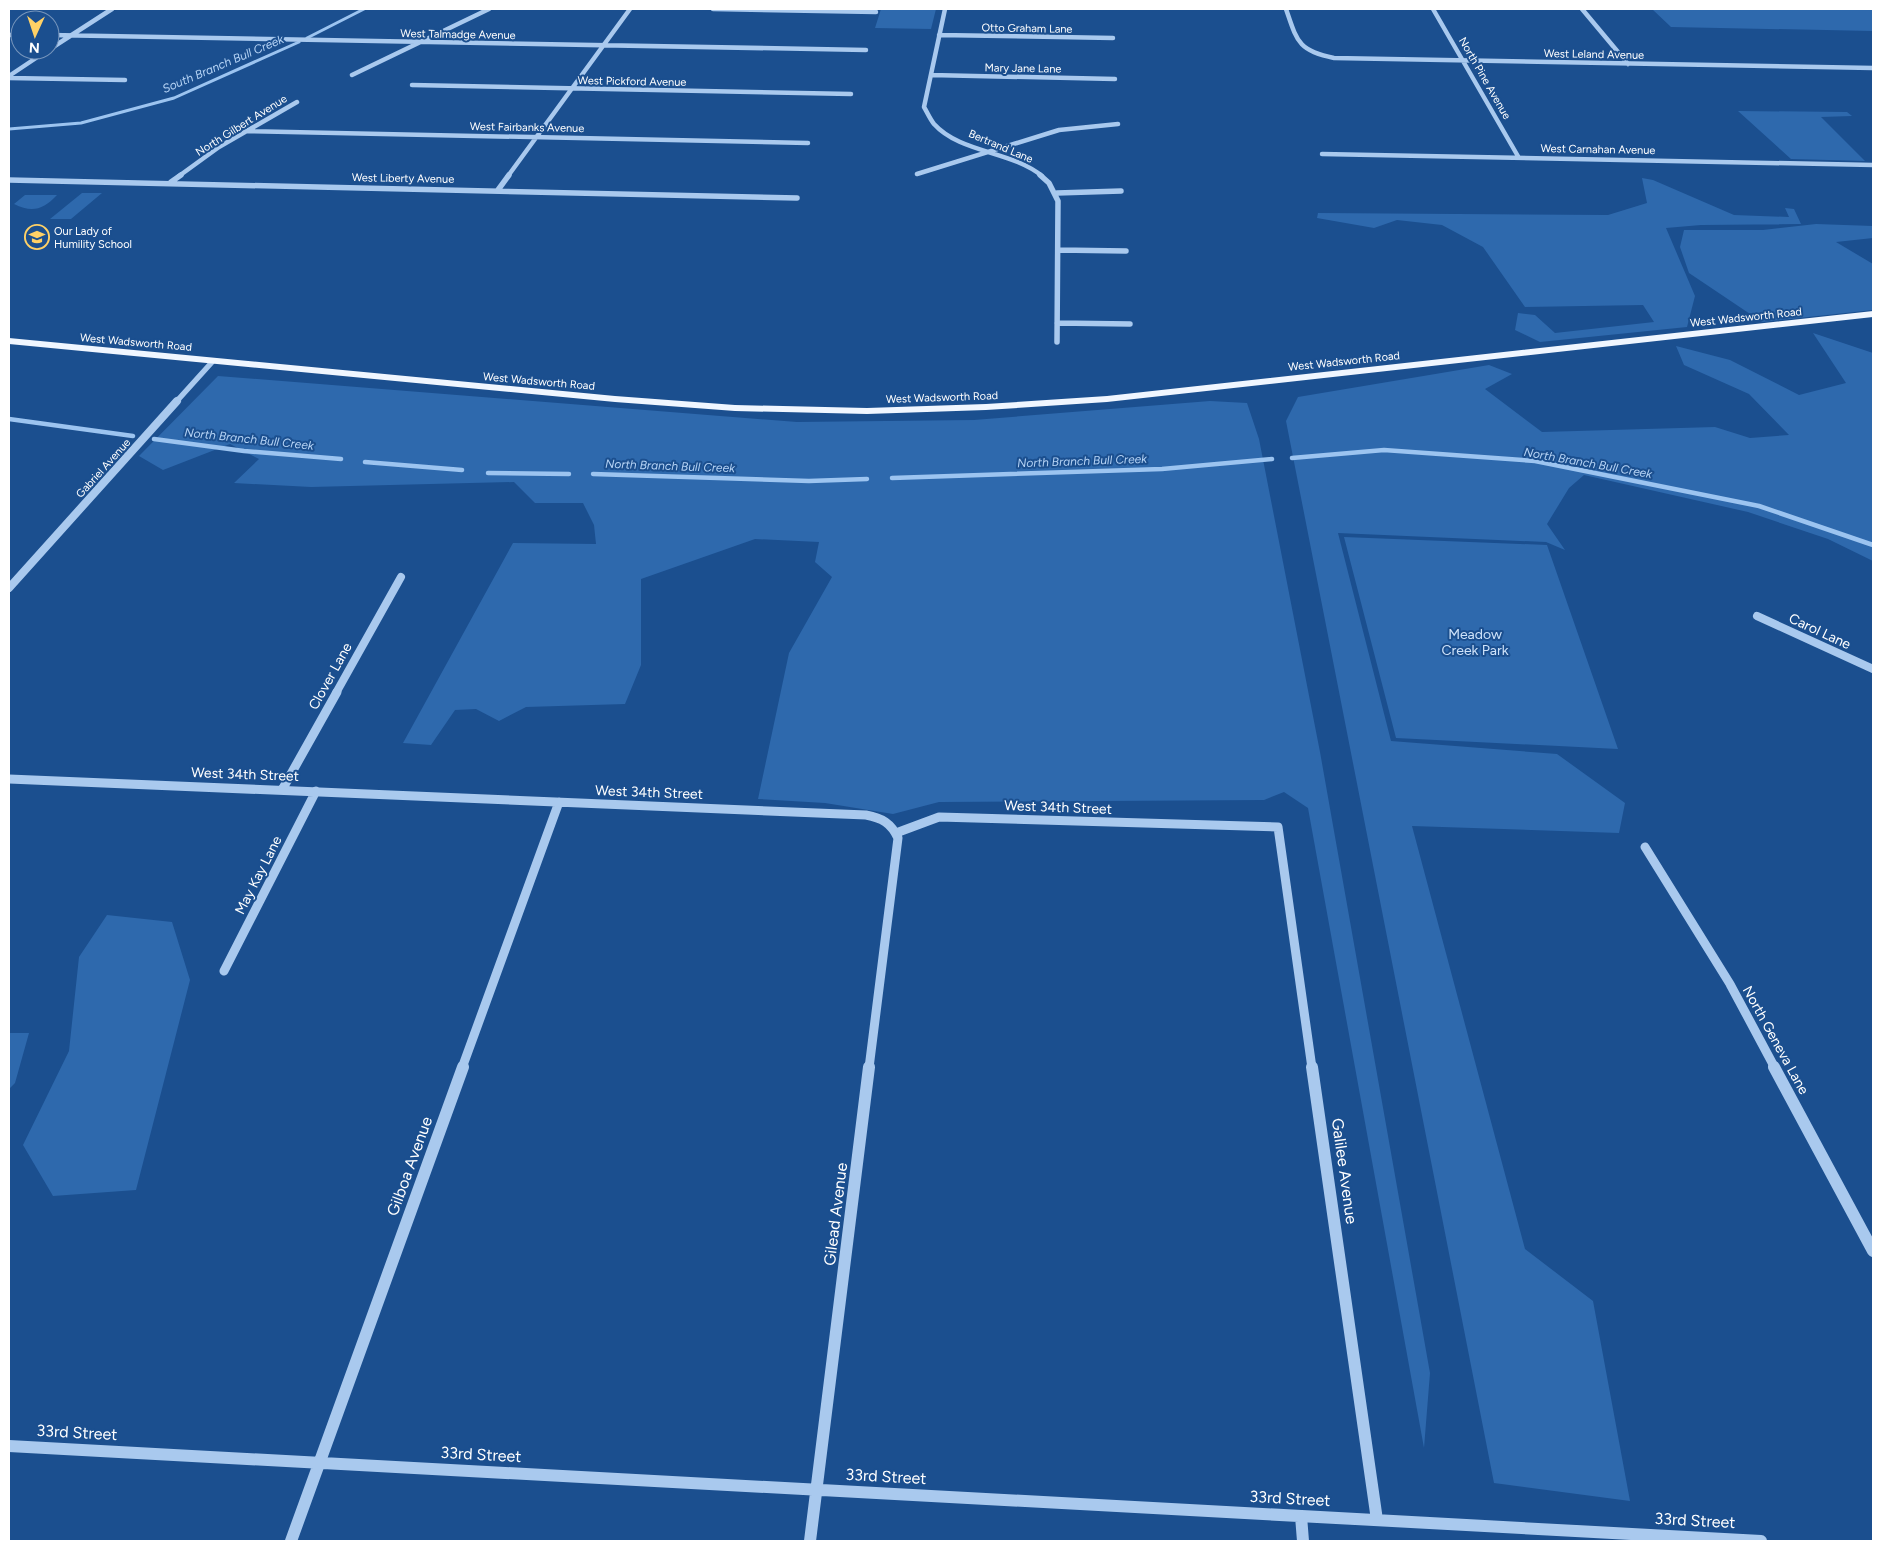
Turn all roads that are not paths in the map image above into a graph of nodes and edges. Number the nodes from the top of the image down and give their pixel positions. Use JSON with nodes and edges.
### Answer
{"nodes":[{"id":1,"x":112,"y":9,"type":"edge"},
{"id":2,"x":489,"y":9,"type":"edge"},
{"id":3,"x":630,"y":9,"type":"edge"},
{"id":4,"x":713,"y":9,"type":"edge"},
{"id":5,"x":945,"y":9,"type":"edge"},
{"id":6,"x":1286,"y":9,"type":"edge"},
{"id":7,"x":1433,"y":9,"type":"edge"},
{"id":8,"x":1582,"y":9,"type":"edge"},
{"id":9,"x":876,"y":12,"type":"dead end"},
{"id":10,"x":939,"y":35,"type":"junction"},
{"id":11,"x":60,"y":36,"type":"edge"},
{"id":12,"x":70,"y":36,"type":"junction"},
{"id":13,"x":1114,"y":38,"type":"dead end"},
{"id":14,"x":60,"y":42,"type":"edge"},
{"id":15,"x":423,"y":42,"type":"junction"},
{"id":16,"x":603,"y":45,"type":"junction"},
{"id":17,"x":866,"y":50,"type":"dead end"},
{"id":18,"x":1316,"y":54,"type":"joint"},
{"id":19,"x":33,"y":60,"type":"edge"},
{"id":20,"x":1463,"y":61,"type":"junction"},
{"id":21,"x":1628,"y":64,"type":"junction"},
{"id":22,"x":1873,"y":68,"type":"edge"},
{"id":23,"x":931,"y":75,"type":"junction"},
{"id":24,"x":352,"y":76,"type":"dead end"},
{"id":25,"x":9,"y":77,"type":"edge"},
{"id":26,"x":1115,"y":79,"type":"dead end"},
{"id":27,"x":126,"y":80,"type":"dead end"},
{"id":28,"x":412,"y":85,"type":"dead end"},
{"id":29,"x":572,"y":88,"type":"junction"},
{"id":30,"x":852,"y":94,"type":"dead end"},
{"id":31,"x":296,"y":102,"type":"dead end"},
{"id":32,"x":1118,"y":124,"type":"dead end"},
{"id":33,"x":247,"y":130,"type":"junction"},
{"id":34,"x":536,"y":138,"type":"junction"},
{"id":35,"x":808,"y":143,"type":"dead end"},
{"id":36,"x":989,"y":151,"type":"junction"},
{"id":37,"x":1322,"y":154,"type":"dead end"},
{"id":38,"x":1519,"y":158,"type":"junction"},
{"id":39,"x":1873,"y":165,"type":"edge"},
{"id":40,"x":918,"y":174,"type":"dead end"},
{"id":41,"x":9,"y":180,"type":"edge"},
{"id":42,"x":171,"y":182,"type":"junction"},
{"id":43,"x":498,"y":190,"type":"junction"},
{"id":44,"x":1121,"y":191,"type":"dead end"},
{"id":45,"x":1057,"y":193,"type":"junction"},
{"id":46,"x":797,"y":198,"type":"dead end"},
{"id":47,"x":1058,"y":250,"type":"junction"},
{"id":48,"x":1126,"y":251,"type":"dead end"},
{"id":49,"x":1873,"y":314,"type":"edge"},
{"id":50,"x":1057,"y":323,"type":"junction"},
{"id":51,"x":1130,"y":324,"type":"dead end"},
{"id":52,"x":9,"y":342,"type":"edge"},
{"id":53,"x":1057,"y":342,"type":"dead end"},
{"id":54,"x":213,"y":361,"type":"junction"},
{"id":55,"x":401,"y":577,"type":"dead end"},
{"id":56,"x":9,"y":588,"type":"edge"},
{"id":57,"x":1757,"y":616,"type":"dead end"},
{"id":58,"x":1873,"y":669,"type":"edge"},
{"id":59,"x":9,"y":779,"type":"edge"},
{"id":60,"x":282,"y":790,"type":"junction"},
{"id":61,"x":316,"y":791,"type":"junction"},
{"id":62,"x":559,"y":802,"type":"junction"},
{"id":63,"x":1278,"y":827,"type":"joint"},
{"id":64,"x":896,"y":833,"type":"junction"},
{"id":65,"x":1645,"y":847,"type":"dead end"},
{"id":66,"x":892,"y":892,"type":"joint"},
{"id":67,"x":224,"y":971,"type":"dead end"},
{"id":68,"x":1873,"y":1251,"type":"edge"},
{"id":69,"x":9,"y":1446,"type":"edge"},
{"id":70,"x":319,"y":1462,"type":"junction"},
{"id":71,"x":816,"y":1490,"type":"junction"},
{"id":72,"x":1300,"y":1516,"type":"junction"},
{"id":73,"x":1377,"y":1520,"type":"junction"},
{"id":74,"x":291,"y":1541,"type":"edge"},
{"id":75,"x":810,"y":1541,"type":"edge"},
{"id":76,"x":1303,"y":1541,"type":"edge"},
{"id":77,"x":1761,"y":1541,"type":"edge"}],
"edges":[{"from":1,"to":12,"type":"street"},
{"from":2,"to":15,"type":"street"},
{"from":3,"to":16,"type":"street"},
{"from":4,"to":9,"type":"street"},
{"from":5,"to":10,"type":"street","name":"Bertrand Lane"},
{"from":6,"to":18,"type":"street"},
{"from":7,"to":20,"type":"street","name":"North Pine Avenue"},
{"from":8,"to":21,"type":"street"},
{"from":10,"to":13,"type":"street","name":"Otto Graham Lane"},
{"from":10,"to":23,"type":"street","name":"Bertrand Lane"},
{"from":11,"to":12,"type":"street","name":"West Talmadge Avenue"},
{"from":12,"to":14,"type":"street"},
{"from":12,"to":15,"type":"street","name":"West Talmadge Avenue"},
{"from":15,"to":16,"type":"street","name":"West Talmadge Avenue"},
{"from":15,"to":24,"type":"street"},
{"from":16,"to":17,"type":"street","name":"West Talmadge Avenue"},
{"from":16,"to":29,"type":"street"},
{"from":18,"to":20,"type":"street","name":"West Leland Avenue"},
{"from":19,"to":25,"type":"street"},
{"from":20,"to":21,"type":"street","name":"West Leland Avenue"},
{"from":20,"to":38,"type":"street","name":"North Pine Avenue"},
{"from":21,"to":22,"type":"street","name":"West Leland Avenue"},
{"from":23,"to":26,"type":"street","name":"Mary Jane Lane"},
{"from":23,"to":36,"type":"street","name":"Bertrand Lane"},
{"from":25,"to":27,"type":"street"},
{"from":28,"to":29,"type":"street","name":"West Pickford Avenue"},
{"from":29,"to":30,"type":"street","name":"West Pickford Avenue"},
{"from":29,"to":34,"type":"street"},
{"from":31,"to":33,"type":"street","name":"North Gilbert Avenue"},
{"from":32,"to":36,"type":"street"},
{"from":33,"to":34,"type":"street","name":"West Fairbanks Avenue"},
{"from":33,"to":42,"type":"street","name":"North Gilbert Avenue"},
{"from":34,"to":35,"type":"street","name":"West Fairbanks Avenue"},
{"from":34,"to":43,"type":"street"},
{"from":36,"to":40,"type":"street"},
{"from":36,"to":45,"type":"street","name":"Bertrand Lane"},
{"from":37,"to":38,"type":"street","name":"West Carnahan Avenue"},
{"from":38,"to":39,"type":"street","name":"West Carnahan Avenue"},
{"from":41,"to":42,"type":"street","name":"West Liberty Avenue"},
{"from":42,"to":43,"type":"street","name":"West Liberty Avenue"},
{"from":43,"to":46,"type":"street","name":"West Liberty Avenue"},
{"from":44,"to":45,"type":"street"},
{"from":45,"to":47,"type":"street"},
{"from":47,"to":48,"type":"street"},
{"from":47,"to":50,"type":"street"},
{"from":49,"to":54,"type":"main road","name":"West Wadsworth Road"},
{"from":50,"to":51,"type":"street"},
{"from":50,"to":53,"type":"street"},
{"from":52,"to":54,"type":"main road","name":"West Wadsworth Road"},
{"from":54,"to":56,"type":"street","name":"Gabriel Avenue"},
{"from":55,"to":60,"type":"street","name":"Clover Lane"},
{"from":57,"to":58,"type":"street","name":"Carol Lane"},
{"from":59,"to":60,"type":"street","name":"West 34th Street"},
{"from":60,"to":61,"type":"street","name":"West 34th Street"},
{"from":61,"to":62,"type":"street","name":"West 34th Street"},
{"from":61,"to":67,"type":"street","name":"May Kay Lane"},
{"from":62,"to":64,"type":"street","name":"West 34th Street"},
{"from":62,"to":70,"type":"street","name":"Gilboa Avenue"},
{"from":63,"to":64,"type":"street","name":"West 34th Street"},
{"from":63,"to":73,"type":"street","name":"Galilee Avenue"},
{"from":64,"to":66,"type":"street"},
{"from":65,"to":68,"type":"street","name":"North Geneva Lane"},
{"from":66,"to":71,"type":"street","name":"Gilead Avenue"},
{"from":69,"to":70,"type":"street","name":"33rd Street"},
{"from":70,"to":71,"type":"street","name":"33rd Street"},
{"from":70,"to":74,"type":"street","name":"Gilboa Avenue"},
{"from":71,"to":72,"type":"street","name":"33rd Street"},
{"from":71,"to":75,"type":"street","name":"Gilead Avenue"},
{"from":72,"to":73,"type":"street","name":"33rd Street"},
{"from":72,"to":76,"type":"street"},
{"from":73,"to":77,"type":"street","name":"33rd Street"}]}
